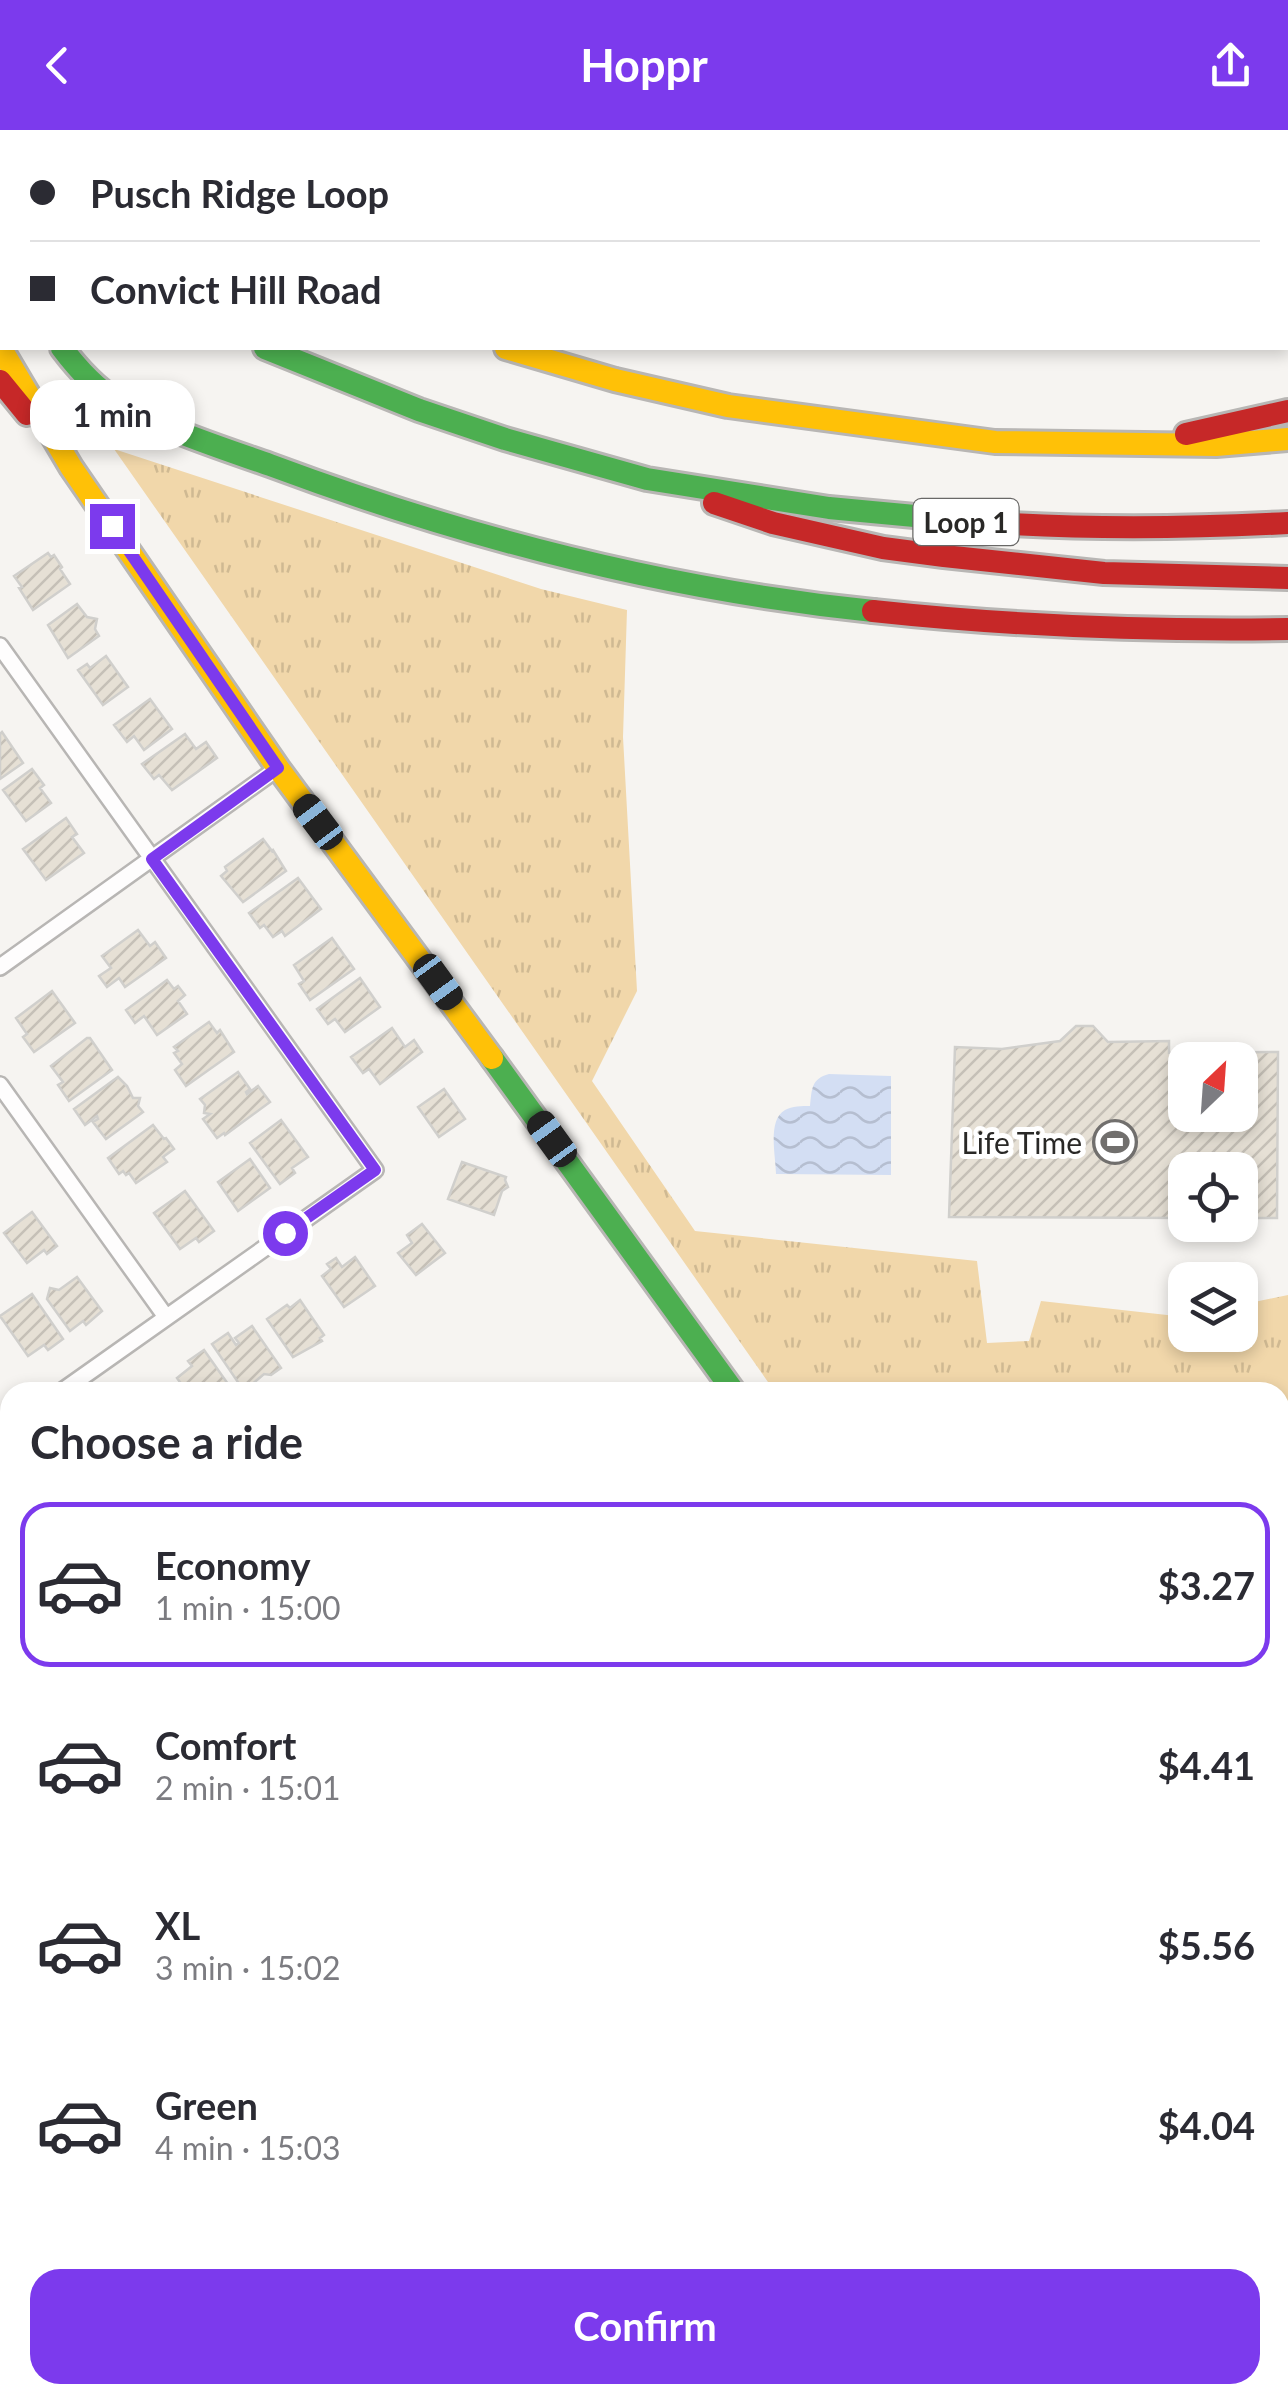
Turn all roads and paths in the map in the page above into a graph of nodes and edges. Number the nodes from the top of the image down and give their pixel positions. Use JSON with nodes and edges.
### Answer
{"nodes":[{"id":1,"x":2,"y":350,"type":"edge"},
{"id":2,"x":64,"y":350,"type":"edge"},
{"id":3,"x":270,"y":350,"type":"edge"},
{"id":4,"x":513,"y":350,"type":"edge"},
{"id":5,"x":0,"y":381,"type":"edge"},
{"id":6,"x":1288,"y":411,"type":"edge"},
{"id":7,"x":1288,"y":440,"type":"edge"},
{"id":8,"x":1146,"y":443,"type":"junction"},
{"id":9,"x":71,"y":467,"type":"junction"},
{"id":10,"x":647,"y":480,"type":"junction"},
{"id":11,"x":1288,"y":523,"type":"edge"},
{"id":12,"x":1288,"y":578,"type":"edge"},
{"id":13,"x":1288,"y":628,"type":"edge"},
{"id":14,"x":0,"y":646,"type":"edge"},
{"id":15,"x":278,"y":768,"type":"junction"},
{"id":16,"x":152,"y":859,"type":"junction"},
{"id":17,"x":0,"y":967,"type":"edge"},
{"id":18,"x":0,"y":1085,"type":"edge"},
{"id":19,"x":166,"y":1318,"type":"junction"},
{"id":20,"x":75,"y":1382,"type":"edge"},
{"id":21,"x":727,"y":1382,"type":"edge"}],
"edges":[{"from":1,"to":9,"type":"main road"},
{"from":2,"to":13,"type":"main road"},
{"from":3,"to":10,"type":"main road","number":"Loop 1"},
{"from":4,"to":8,"type":"main road"},
{"from":5,"to":9,"type":"main road"},
{"from":6,"to":8,"type":"main road"},
{"from":7,"to":8,"type":"main road"},
{"from":9,"to":15,"type":"main road"},
{"from":10,"to":11,"type":"main road","number":"Loop 1"},
{"from":10,"to":12,"type":"main road"},
{"from":14,"to":16,"type":"street"},
{"from":15,"to":16,"type":"street"},
{"from":15,"to":21,"type":"main road"},
{"from":16,"to":17,"type":"street"},
{"from":16,"to":19,"type":"street"},
{"from":18,"to":19,"type":"street"},
{"from":19,"to":20,"type":"street"}]}
